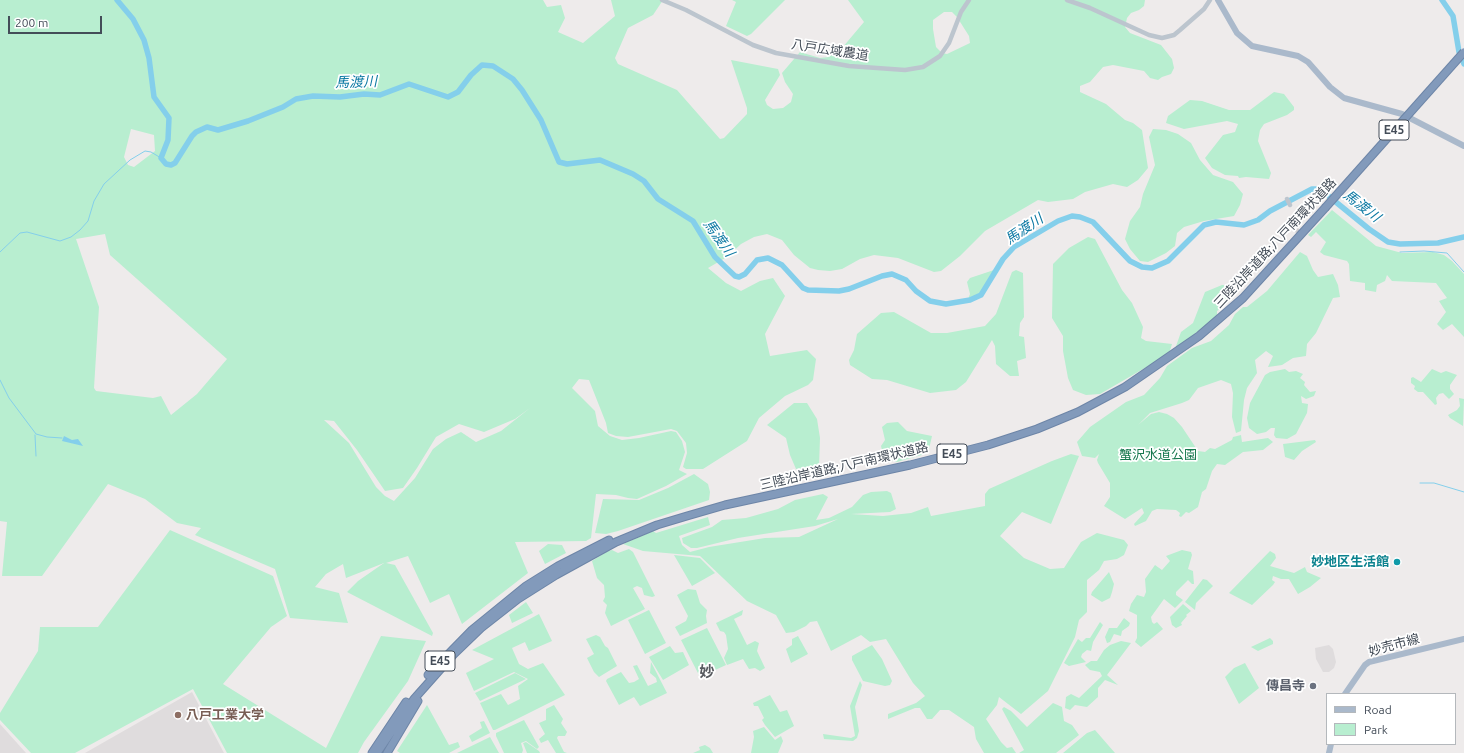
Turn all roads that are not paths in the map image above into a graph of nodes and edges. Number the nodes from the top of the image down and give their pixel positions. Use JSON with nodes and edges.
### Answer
{"nodes":[{"id":1,"x":662,"y":0,"type":"edge"},
{"id":2,"x":969,"y":0,"type":"edge"},
{"id":3,"x":1067,"y":0,"type":"edge"},
{"id":4,"x":1210,"y":0,"type":"edge"},
{"id":5,"x":1218,"y":0,"type":"edge"},
{"id":6,"x":1464,"y":52,"type":"edge"},
{"id":7,"x":1464,"y":146,"type":"edge"},
{"id":8,"x":1287,"y":199,"type":"dead end"},
{"id":9,"x":1290,"y":205,"type":"dead end"},
{"id":10,"x":725,"y":505,"type":"junction"},
{"id":11,"x":1464,"y":639,"type":"edge"},
{"id":12,"x":454,"y":654,"type":"junction"},
{"id":13,"x":1346,"y":693,"type":"edge"},
{"id":14,"x":373,"y":753,"type":"edge"},
{"id":15,"x":387,"y":753,"type":"edge"}],
"edges":[{"from":1,"to":2,"type":"street","name":"八戸広域農道"},
{"from":3,"to":4,"type":"street"},
{"from":5,"to":7,"type":"main road"},
{"from":6,"to":10,"type":"highway","name":"三陸沿岸道路;八戸南環状道路","number":"E45","bridge":true},
{"from":8,"to":9,"type":"street"},
{"from":10,"to":12,"type":"highway","name":"三陸沿岸道路;八戸南環状道路","number":"E45"},
{"from":10,"to":14,"type":"highway","name":"三陸沿岸道路;八戸南環状道路","number":"E45"},
{"from":11,"to":13,"type":"main road","name":"妙売市線"},
{"from":12,"to":14,"type":"highway","name":"三陸沿岸道路;八戸南環状道路","number":"E45"},
{"from":12,"to":15,"type":"highway"}]}
